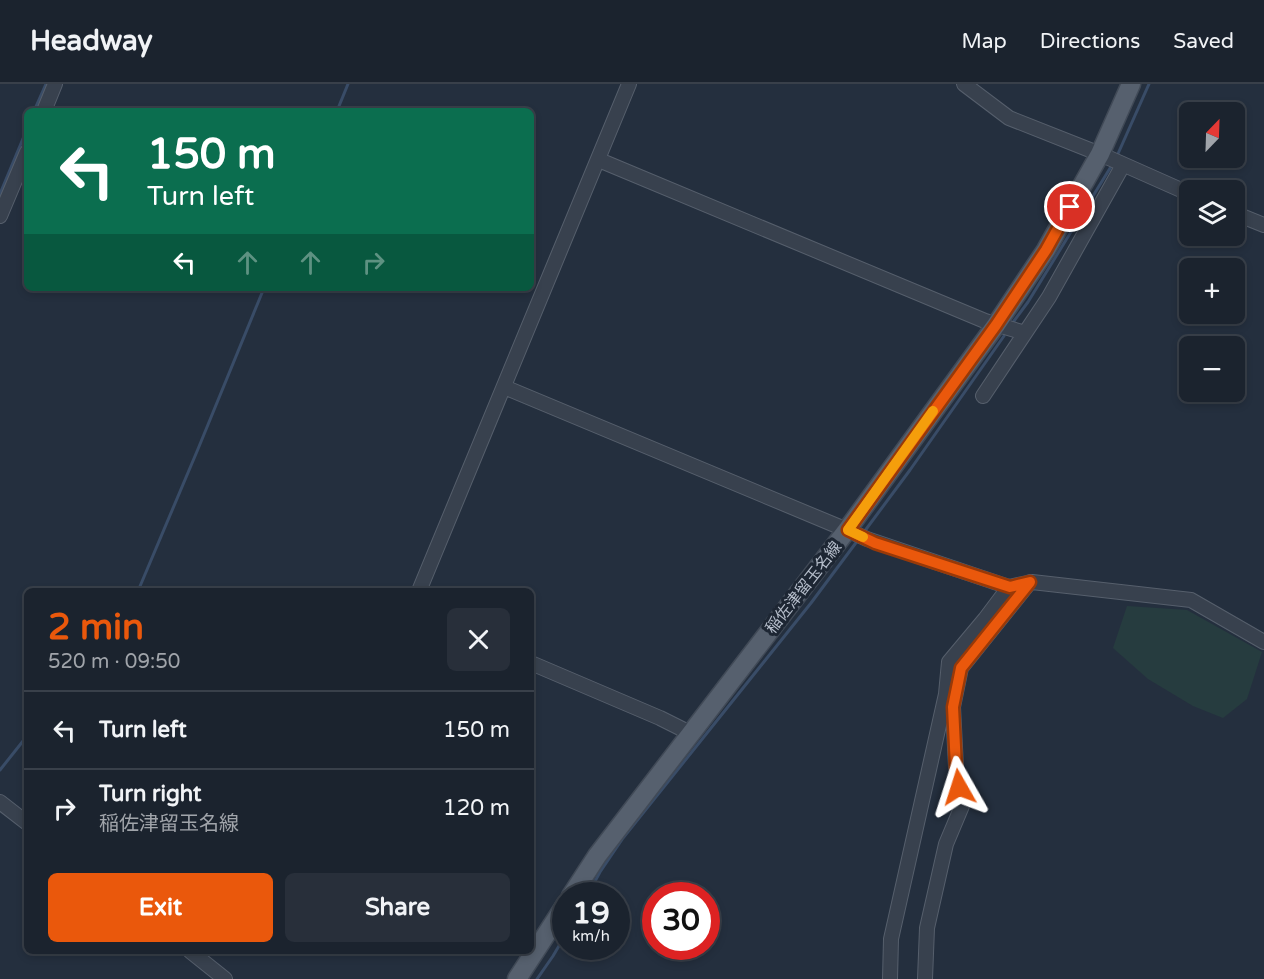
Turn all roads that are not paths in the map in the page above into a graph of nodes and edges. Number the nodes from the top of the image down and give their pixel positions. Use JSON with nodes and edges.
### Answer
{"nodes":[{"id":1,"x":55,"y":84,"type":"edge"},
{"id":2,"x":629,"y":84,"type":"edge"},
{"id":3,"x":964,"y":84,"type":"edge"},
{"id":4,"x":1131,"y":84,"type":"edge"},
{"id":5,"x":45,"y":108,"type":"edge"},
{"id":6,"x":1101,"y":155,"type":"junction"},
{"id":7,"x":24,"y":159,"type":"edge"},
{"id":8,"x":598,"y":160,"type":"junction"},
{"id":9,"x":1123,"y":165,"type":"junction"},
{"id":10,"x":1179,"y":189,"type":"edge"},
{"id":11,"x":2,"y":207,"type":"edge"},
{"id":12,"x":1245,"y":217,"type":"edge"},
{"id":13,"x":1264,"y":225,"type":"edge"},
{"id":14,"x":996,"y":325,"type":"junction"},
{"id":15,"x":1025,"y":333,"type":"junction"},
{"id":16,"x":504,"y":387,"type":"junction"},
{"id":17,"x":983,"y":396,"type":"dead end"},
{"id":18,"x":856,"y":534,"type":"junction"},
{"id":19,"x":1030,"y":582,"type":"junction"},
{"id":20,"x":1010,"y":587,"type":"junction"},
{"id":21,"x":420,"y":588,"type":"edge"},
{"id":22,"x":1264,"y":642,"type":"edge"},
{"id":23,"x":534,"y":664,"type":"edge"},
{"id":24,"x":690,"y":733,"type":"junction"},
{"id":25,"x":0,"y":802,"type":"edge"},
{"id":26,"x":24,"y":821,"type":"edge"},
{"id":27,"x":580,"y":882,"type":"edge"},
{"id":28,"x":552,"y":925,"type":"edge"},
{"id":29,"x":534,"y":953,"type":"edge"},
{"id":30,"x":194,"y":954,"type":"edge"},
{"id":31,"x":533,"y":954,"type":"edge"},
{"id":32,"x":225,"y":979,"type":"edge"},
{"id":33,"x":517,"y":979,"type":"edge"},
{"id":34,"x":890,"y":979,"type":"edge"},
{"id":35,"x":925,"y":979,"type":"edge"}],
"edges":[{"from":1,"to":5,"type":"street"},
{"from":2,"to":8,"type":"street"},
{"from":3,"to":6,"type":"street"},
{"from":4,"to":6,"type":"main road","name":"稲佐津留玉名線"},
{"from":6,"to":9,"type":"street"},
{"from":6,"to":14,"type":"main road","name":"稲佐津留玉名線"},
{"from":7,"to":11,"type":"street"},
{"from":8,"to":14,"type":"street"},
{"from":8,"to":16,"type":"street"},
{"from":9,"to":10,"type":"street"},
{"from":9,"to":15,"type":"street"},
{"from":12,"to":13,"type":"street"},
{"from":14,"to":15,"type":"street"},
{"from":14,"to":18,"type":"main road","name":"稲佐津留玉名線"},
{"from":15,"to":17,"type":"street"},
{"from":16,"to":18,"type":"street"},
{"from":16,"to":21,"type":"street"},
{"from":18,"to":20,"type":"street"},
{"from":18,"to":24,"type":"main road","name":"稲佐津留玉名線"},
{"from":19,"to":20,"type":"street"},
{"from":19,"to":22,"type":"street"},
{"from":19,"to":35,"type":"street"},
{"from":20,"to":34,"type":"street"},
{"from":23,"to":24,"type":"street"},
{"from":24,"to":27,"type":"main road","name":"稲佐津留玉名線"},
{"from":25,"to":26,"type":"street"},
{"from":28,"to":29,"type":"main road"},
{"from":30,"to":32,"type":"street"},
{"from":31,"to":33,"type":"main road"}]}
